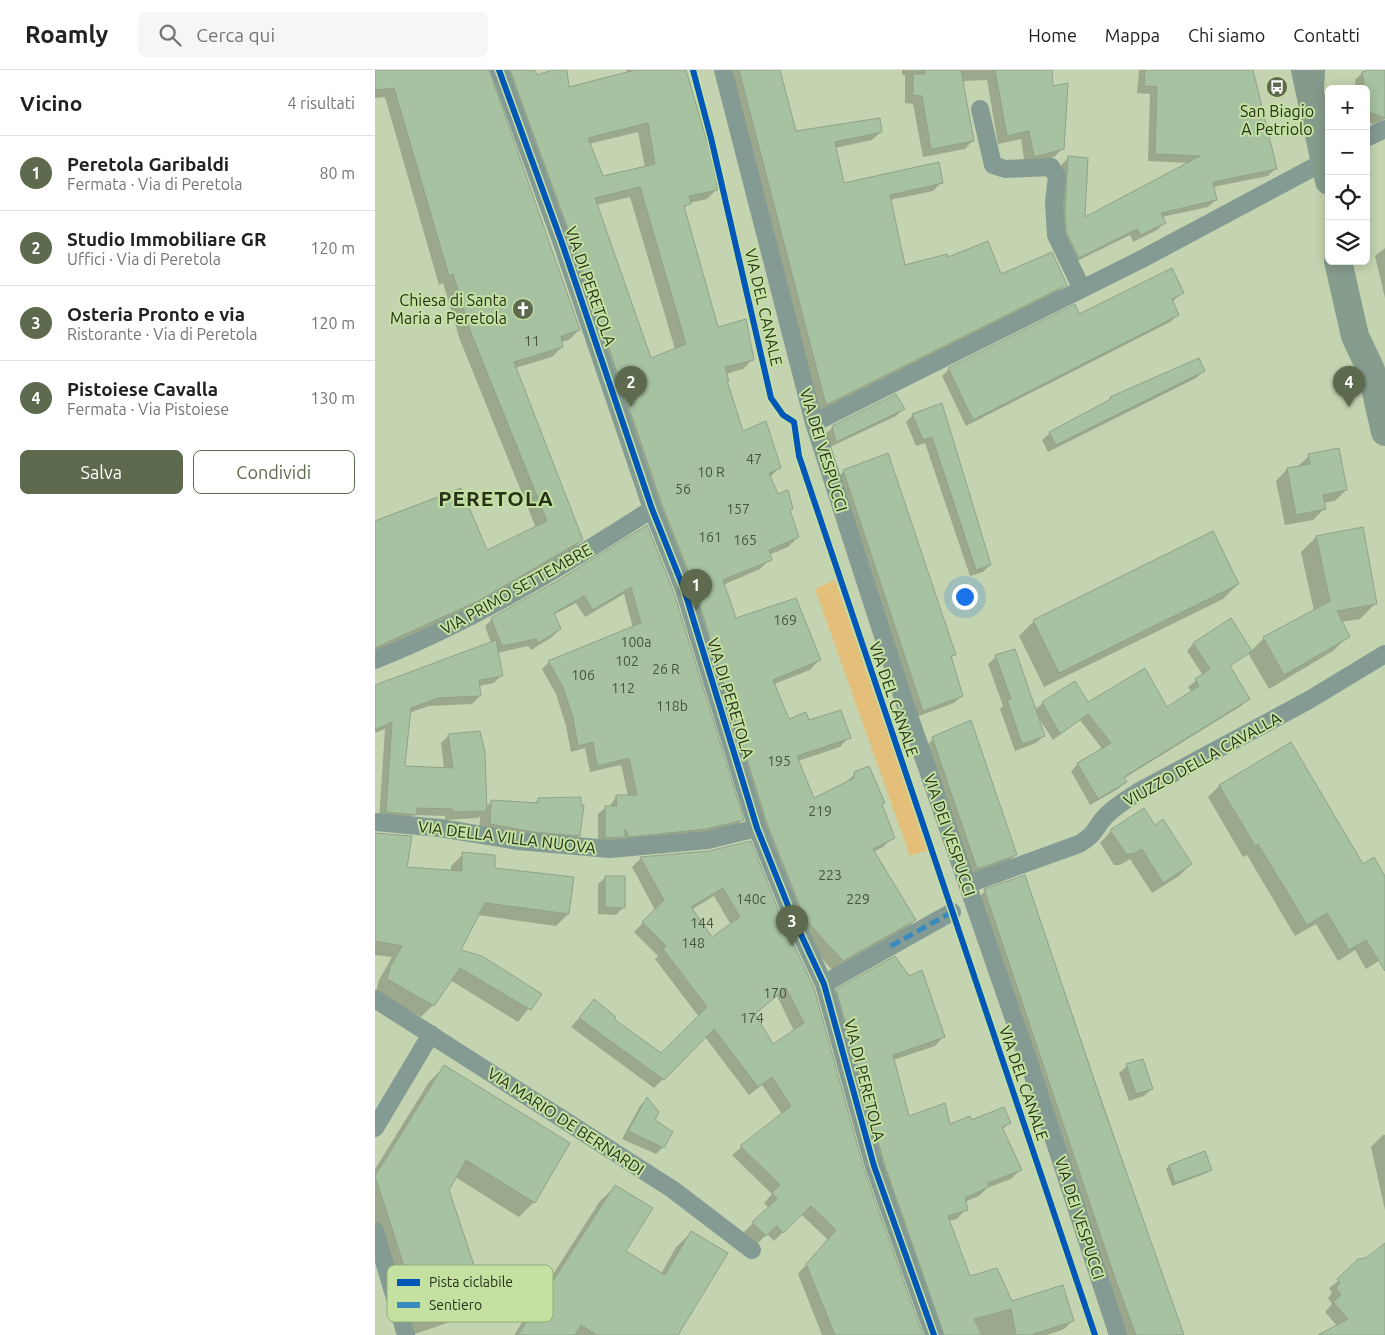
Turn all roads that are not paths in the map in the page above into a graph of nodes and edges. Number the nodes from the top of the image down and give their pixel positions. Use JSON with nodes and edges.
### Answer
{"nodes":[{"id":1,"x":499,"y":70,"type":"edge"},
{"id":2,"x":723,"y":70,"type":"edge"},
{"id":3,"x":1309,"y":77,"type":"edge"},
{"id":4,"x":980,"y":109,"type":"dead end"},
{"id":5,"x":1385,"y":129,"type":"edge"},
{"id":6,"x":1370,"y":136,"type":"edge"},
{"id":7,"x":1325,"y":157,"type":"edge"},
{"id":8,"x":1325,"y":168,"type":"edge"},
{"id":9,"x":1339,"y":265,"type":"edge"},
{"id":10,"x":1356,"y":265,"type":"edge"},
{"id":11,"x":1082,"y":289,"type":"junction"},
{"id":12,"x":1371,"y":370,"type":"junction"},
{"id":13,"x":813,"y":423,"type":"junction"},
{"id":14,"x":1385,"y":432,"type":"edge"},
{"id":15,"x":652,"y":509,"type":"junction"},
{"id":16,"x":1385,"y":654,"type":"edge"},
{"id":17,"x":375,"y":660,"type":"edge"},
{"id":18,"x":375,"y":822,"type":"edge"},
{"id":19,"x":757,"y":828,"type":"junction"},
{"id":20,"x":967,"y":884,"type":"junction"},
{"id":21,"x":952,"y":912,"type":"dead end"},
{"id":22,"x":824,"y":984,"type":"junction"},
{"id":23,"x":375,"y":999,"type":"edge"},
{"id":24,"x":431,"y":1034,"type":"junction"},
{"id":25,"x":375,"y":1128,"type":"edge"},
{"id":26,"x":375,"y":1232,"type":"edge"},
{"id":27,"x":752,"y":1250,"type":"dead end"},
{"id":28,"x":387,"y":1272,"type":"edge"},
{"id":29,"x":402,"y":1322,"type":"edge"},
{"id":30,"x":406,"y":1335,"type":"edge"},
{"id":31,"x":933,"y":1335,"type":"edge"},
{"id":32,"x":1118,"y":1335,"type":"edge"}],
"edges":[{"from":1,"to":15,"type":"street","name":"VIA DI PERETOLA"},
{"from":2,"to":13,"type":"street","name":"VIA DEI VESPUCCI"},
{"from":3,"to":7,"type":"main road"},
{"from":4,"to":11,"type":"street"},
{"from":5,"to":6,"type":"street"},
{"from":8,"to":11,"type":"street"},
{"from":9,"to":12,"type":"main road"},
{"from":10,"to":12,"type":"main road"},
{"from":11,"to":13,"type":"street"},
{"from":12,"to":14,"type":"main road"},
{"from":13,"to":20,"type":"street","name":"VIA DEI VESPUCCI"},
{"from":15,"to":17,"type":"street","name":"VIA PRIMO SETTEMBRE"},
{"from":15,"to":19,"type":"street","name":"VIA DI PERETOLA"},
{"from":16,"to":20,"type":"street","name":"VIUZZO DELLA CAVALLA"},
{"from":18,"to":19,"type":"street","name":"VIA DELLA VILLA NUOVA"},
{"from":19,"to":22,"type":"street","name":"VIA DI PERETOLA"},
{"from":20,"to":32,"type":"street","name":"VIA DEI VESPUCCI"},
{"from":21,"to":22,"type":"street"},
{"from":22,"to":31,"type":"street","name":"VIA DI PERETOLA"},
{"from":23,"to":24,"type":"street","name":"VIA MARIO DE BERNARDI"},
{"from":24,"to":25,"type":"street"},
{"from":24,"to":27,"type":"street","name":"VIA MARIO DE BERNARDI"},
{"from":26,"to":28,"type":"street"},
{"from":29,"to":30,"type":"street"}]}
